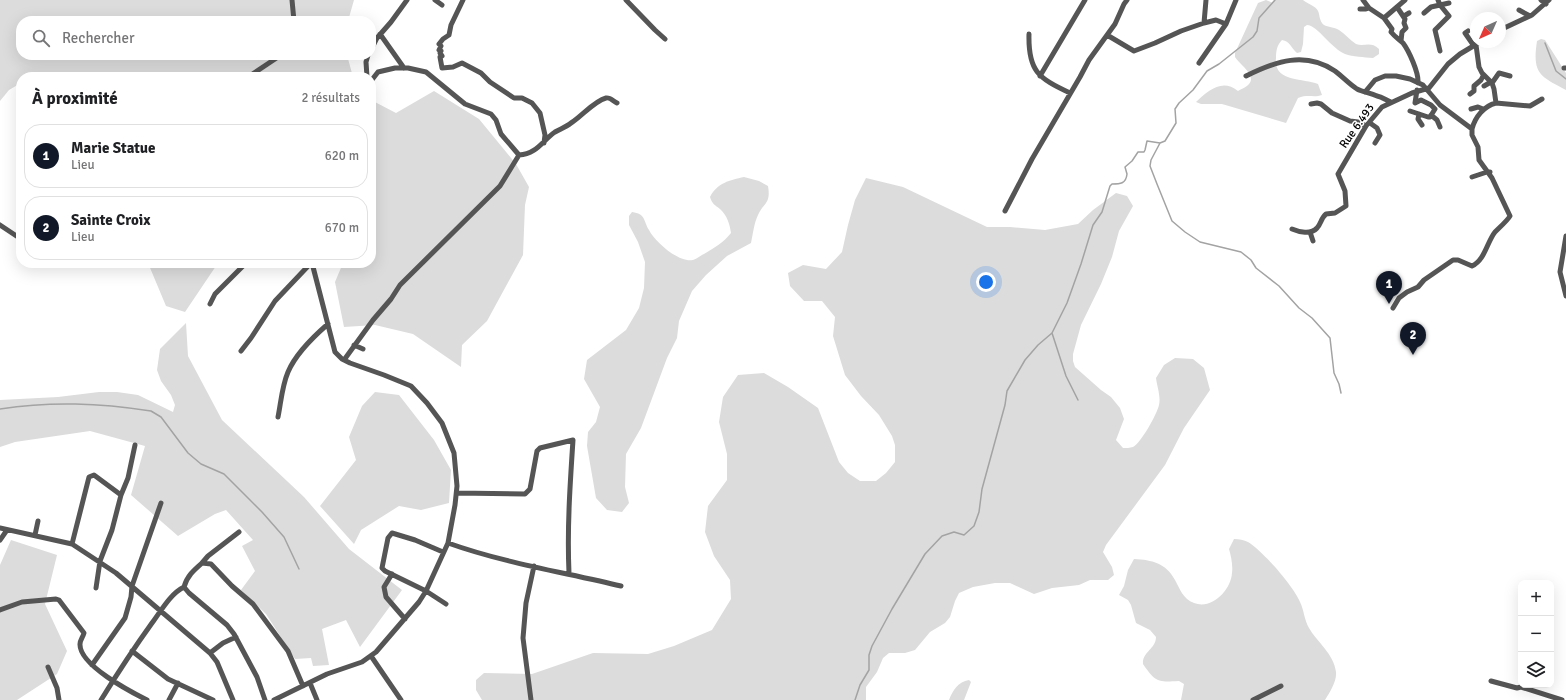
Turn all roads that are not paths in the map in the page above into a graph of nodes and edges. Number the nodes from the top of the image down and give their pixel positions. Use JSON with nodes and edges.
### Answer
{"nodes":[{"id":1,"x":292,"y":0,"type":"edge"},
{"id":2,"x":407,"y":0,"type":"edge"},
{"id":3,"x":435,"y":0,"type":"edge"},
{"id":4,"x":463,"y":0,"type":"edge"},
{"id":5,"x":626,"y":0,"type":"edge"},
{"id":6,"x":1085,"y":0,"type":"edge"},
{"id":7,"x":1127,"y":0,"type":"edge"},
{"id":8,"x":1206,"y":0,"type":"edge"},
{"id":9,"x":1236,"y":0,"type":"edge"},
{"id":10,"x":1363,"y":0,"type":"edge"},
{"id":11,"x":1405,"y":0,"type":"edge"},
{"id":12,"x":1540,"y":0,"type":"edge"},
{"id":13,"x":1547,"y":2,"type":"edge"},
{"id":14,"x":1439,"y":3,"type":"edge"},
{"id":15,"x":1448,"y":3,"type":"dead end"},
{"id":16,"x":442,"y":5,"type":"dead end"},
{"id":17,"x":1397,"y":7,"type":"junction"},
{"id":18,"x":1369,"y":8,"type":"junction"},
{"id":19,"x":1360,"y":9,"type":"dead end"},
{"id":20,"x":1518,"y":10,"type":"dead end"},
{"id":21,"x":1409,"y":13,"type":"dead end"},
{"id":22,"x":1424,"y":13,"type":"dead end"},
{"id":23,"x":294,"y":16,"type":"edge"},
{"id":24,"x":1404,"y":16,"type":"junction"},
{"id":25,"x":1530,"y":16,"type":"junction"},
{"id":26,"x":1384,"y":18,"type":"junction"},
{"id":27,"x":1204,"y":23,"type":"junction"},
{"id":28,"x":1226,"y":24,"type":"junction"},
{"id":29,"x":1506,"y":27,"type":"edge"},
{"id":30,"x":1468,"y":31,"type":"dead end"},
{"id":31,"x":380,"y":34,"type":"junction"},
{"id":32,"x":1029,"y":34,"type":"dead end"},
{"id":33,"x":1107,"y":35,"type":"junction"},
{"id":34,"x":1470,"y":38,"type":"edge"},
{"id":35,"x":665,"y":39,"type":"dead end"},
{"id":36,"x":376,"y":41,"type":"edge"},
{"id":37,"x":1401,"y":41,"type":"junction"},
{"id":38,"x":1470,"y":48,"type":"edge"},
{"id":39,"x":1477,"y":48,"type":"edge"},
{"id":40,"x":1440,"y":51,"type":"dead end"},
{"id":41,"x":274,"y":60,"type":"edge"},
{"id":42,"x":367,"y":60,"type":"edge"},
{"id":43,"x":1199,"y":63,"type":"dead end"},
{"id":44,"x":404,"y":68,"type":"junction"},
{"id":45,"x":256,"y":72,"type":"edge"},
{"id":46,"x":367,"y":72,"type":"edge"},
{"id":47,"x":376,"y":74,"type":"edge"},
{"id":48,"x":1040,"y":76,"type":"junction"},
{"id":49,"x":1246,"y":76,"type":"dead end"},
{"id":50,"x":1483,"y":76,"type":"junction"},
{"id":51,"x":1510,"y":76,"type":"dead end"},
{"id":52,"x":1418,"y":83,"type":"junction"},
{"id":53,"x":1491,"y":83,"type":"junction"},
{"id":54,"x":1484,"y":86,"type":"dead end"},
{"id":55,"x":1426,"y":89,"type":"junction"},
{"id":56,"x":1417,"y":90,"type":"junction"},
{"id":57,"x":1365,"y":92,"type":"junction"},
{"id":58,"x":1070,"y":93,"type":"junction"},
{"id":59,"x":1470,"y":94,"type":"dead end"},
{"id":60,"x":1542,"y":100,"type":"dead end"},
{"id":61,"x":1391,"y":102,"type":"junction"},
{"id":62,"x":617,"y":103,"type":"dead end"},
{"id":63,"x":1496,"y":103,"type":"junction"},
{"id":64,"x":1311,"y":104,"type":"dead end"},
{"id":65,"x":1471,"y":109,"type":"dead end"},
{"id":66,"x":1483,"y":109,"type":"junction"},
{"id":67,"x":1410,"y":111,"type":"dead end"},
{"id":68,"x":1419,"y":114,"type":"junction"},
{"id":69,"x":1432,"y":115,"type":"junction"},
{"id":70,"x":1368,"y":124,"type":"junction"},
{"id":71,"x":1422,"y":125,"type":"dead end"},
{"id":72,"x":1440,"y":127,"type":"dead end"},
{"id":73,"x":1472,"y":129,"type":"junction"},
{"id":74,"x":544,"y":143,"type":"junction"},
{"id":75,"x":1375,"y":143,"type":"dead end"},
{"id":76,"x":519,"y":155,"type":"junction"},
{"id":77,"x":1489,"y":172,"type":"junction"},
{"id":78,"x":1472,"y":177,"type":"dead end"},
{"id":79,"x":1006,"y":211,"type":"dead end"},
{"id":80,"x":0,"y":225,"type":"edge"},
{"id":81,"x":1292,"y":229,"type":"dead end"},
{"id":82,"x":1310,"y":232,"type":"junction"},
{"id":83,"x":16,"y":236,"type":"edge"},
{"id":84,"x":1566,"y":236,"type":"edge"},
{"id":85,"x":1313,"y":241,"type":"dead end"},
{"id":86,"x":241,"y":268,"type":"edge"},
{"id":87,"x":306,"y":268,"type":"edge"},
{"id":88,"x":312,"y":268,"type":"edge"},
{"id":89,"x":1563,"y":276,"type":"edge"},
{"id":90,"x":1566,"y":296,"type":"edge"},
{"id":91,"x":210,"y":304,"type":"dead end"},
{"id":92,"x":1394,"y":308,"type":"dead end"},
{"id":93,"x":328,"y":324,"type":"junction"},
{"id":94,"x":354,"y":345,"type":"junction"},
{"id":95,"x":363,"y":349,"type":"dead end"},
{"id":96,"x":241,"y":351,"type":"dead end"},
{"id":97,"x":344,"y":360,"type":"junction"},
{"id":98,"x":278,"y":417,"type":"dead end"},
{"id":99,"x":136,"y":445,"type":"dead end"},
{"id":100,"x":457,"y":492,"type":"junction"},
{"id":101,"x":121,"y":495,"type":"junction"},
{"id":102,"x":161,"y":503,"type":"dead end"},
{"id":103,"x":38,"y":521,"type":"dead end"},
{"id":104,"x":0,"y":528,"type":"edge"},
{"id":105,"x":7,"y":530,"type":"junction"},
{"id":106,"x":239,"y":532,"type":"dead end"},
{"id":107,"x":35,"y":535,"type":"junction"},
{"id":108,"x":0,"y":540,"type":"edge"},
{"id":109,"x":448,"y":542,"type":"junction"},
{"id":110,"x":72,"y":544,"type":"junction"},
{"id":111,"x":443,"y":552,"type":"junction"},
{"id":112,"x":100,"y":561,"type":"junction"},
{"id":113,"x":202,"y":563,"type":"junction"},
{"id":114,"x":534,"y":566,"type":"junction"},
{"id":115,"x":569,"y":573,"type":"junction"},
{"id":116,"x":392,"y":574,"type":"junction"},
{"id":117,"x":132,"y":586,"type":"junction"},
{"id":118,"x":621,"y":586,"type":"dead end"},
{"id":119,"x":184,"y":587,"type":"junction"},
{"id":120,"x":96,"y":588,"type":"dead end"},
{"id":121,"x":426,"y":591,"type":"junction"},
{"id":122,"x":446,"y":604,"type":"dead end"},
{"id":123,"x":0,"y":610,"type":"edge"},
{"id":124,"x":161,"y":611,"type":"junction"},
{"id":125,"x":405,"y":619,"type":"junction"},
{"id":126,"x":236,"y":637,"type":"junction"},
{"id":127,"x":132,"y":651,"type":"junction"},
{"id":128,"x":210,"y":652,"type":"junction"},
{"id":129,"x":371,"y":656,"type":"junction"},
{"id":130,"x":92,"y":665,"type":"junction"},
{"id":131,"x":48,"y":667,"type":"dead end"},
{"id":132,"x":112,"y":681,"type":"junction"},
{"id":133,"x":1491,"y":681,"type":"dead end"},
{"id":134,"x":310,"y":682,"type":"junction"},
{"id":135,"x":178,"y":683,"type":"junction"},
{"id":136,"x":303,"y":686,"type":"junction"},
{"id":137,"x":1281,"y":686,"type":"dead end"},
{"id":138,"x":277,"y":699,"type":"edge"},
{"id":139,"x":60,"y":700,"type":"edge"},
{"id":140,"x":101,"y":700,"type":"edge"},
{"id":141,"x":147,"y":700,"type":"edge"},
{"id":142,"x":169,"y":700,"type":"edge"},
{"id":143,"x":213,"y":700,"type":"edge"},
{"id":144,"x":233,"y":700,"type":"edge"},
{"id":145,"x":265,"y":700,"type":"edge"},
{"id":146,"x":317,"y":700,"type":"edge"},
{"id":147,"x":401,"y":700,"type":"edge"},
{"id":148,"x":531,"y":700,"type":"edge"},
{"id":149,"x":1253,"y":700,"type":"edge"},
{"id":150,"x":1562,"y":700,"type":"edge"}],
"edges":[{"from":1,"to":23,"type":"street"},
{"from":2,"to":31,"type":"street"},
{"from":3,"to":16,"type":"street"},
{"from":4,"to":74,"type":"street"},
{"from":5,"to":35,"type":"street"},
{"from":6,"to":48,"type":"street"},
{"from":7,"to":33,"type":"street"},
{"from":8,"to":27,"type":"street"},
{"from":9,"to":28,"type":"street"},
{"from":10,"to":18,"type":"street"},
{"from":11,"to":17,"type":"street"},
{"from":12,"to":13,"type":"street"},
{"from":13,"to":25,"type":"street"},
{"from":14,"to":15,"type":"street"},
{"from":14,"to":22,"type":"street"},
{"from":14,"to":40,"type":"street"},
{"from":17,"to":24,"type":"street"},
{"from":17,"to":26,"type":"street"},
{"from":18,"to":19,"type":"street"},
{"from":18,"to":26,"type":"street"},
{"from":20,"to":25,"type":"street"},
{"from":21,"to":24,"type":"street"},
{"from":24,"to":37,"type":"street"},
{"from":25,"to":29,"type":"street"},
{"from":26,"to":37,"type":"street"},
{"from":27,"to":28,"type":"street"},
{"from":27,"to":33,"type":"street"},
{"from":28,"to":43,"type":"street"},
{"from":30,"to":34,"type":"street"},
{"from":31,"to":36,"type":"street"},
{"from":31,"to":44,"type":"street"},
{"from":32,"to":48,"type":"street"},
{"from":33,"to":58,"type":"street"},
{"from":37,"to":52,"type":"street"},
{"from":38,"to":55,"type":"street"},
{"from":39,"to":50,"type":"street"},
{"from":41,"to":45,"type":"street"},
{"from":42,"to":46,"type":"street"},
{"from":44,"to":47,"type":"street"},
{"from":44,"to":76,"type":"street"},
{"from":48,"to":58,"type":"street"},
{"from":49,"to":57,"type":"street"},
{"from":50,"to":53,"type":"street"},
{"from":50,"to":59,"type":"street"},
{"from":51,"to":53,"type":"street"},
{"from":52,"to":55,"type":"street"},
{"from":52,"to":57,"type":"street"},
{"from":53,"to":54,"type":"street"},
{"from":53,"to":63,"type":"street"},
{"from":55,"to":56,"type":"street","name":"Rue 6.493"},
{"from":55,"to":73,"type":"street"},
{"from":56,"to":61,"type":"street","name":"Rue 6.493"},
{"from":56,"to":69,"type":"street"},
{"from":57,"to":61,"type":"street"},
{"from":58,"to":79,"type":"street"},
{"from":60,"to":63,"type":"street"},
{"from":61,"to":70,"type":"street","name":"Rue 6.493"},
{"from":62,"to":74,"type":"street"},
{"from":63,"to":66,"type":"street"},
{"from":64,"to":70,"type":"street"},
{"from":65,"to":66,"type":"street"},
{"from":66,"to":73,"type":"street"},
{"from":67,"to":68,"type":"street"},
{"from":68,"to":69,"type":"street"},
{"from":68,"to":71,"type":"street"},
{"from":69,"to":72,"type":"street"},
{"from":70,"to":75,"type":"street"},
{"from":70,"to":82,"type":"street","name":"Rue 6.493"},
{"from":73,"to":77,"type":"street"},
{"from":74,"to":76,"type":"street"},
{"from":76,"to":94,"type":"street"},
{"from":77,"to":78,"type":"street"},
{"from":77,"to":92,"type":"street"},
{"from":80,"to":83,"type":"street"},
{"from":81,"to":82,"type":"street"},
{"from":82,"to":85,"type":"street"},
{"from":84,"to":89,"type":"street"},
{"from":86,"to":91,"type":"street"},
{"from":87,"to":96,"type":"street"},
{"from":88,"to":93,"type":"street"},
{"from":89,"to":90,"type":"street"},
{"from":93,"to":97,"type":"street"},
{"from":93,"to":98,"type":"street"},
{"from":94,"to":95,"type":"street"},
{"from":94,"to":97,"type":"street"},
{"from":97,"to":100,"type":"street"},
{"from":99,"to":101,"type":"street"},
{"from":100,"to":109,"type":"street"},
{"from":100,"to":115,"type":"street"},
{"from":101,"to":110,"type":"street"},
{"from":101,"to":112,"type":"street"},
{"from":102,"to":117,"type":"street"},
{"from":103,"to":107,"type":"street"},
{"from":104,"to":105,"type":"street"},
{"from":105,"to":107,"type":"street"},
{"from":105,"to":108,"type":"street"},
{"from":106,"to":113,"type":"street"},
{"from":107,"to":110,"type":"street"},
{"from":109,"to":111,"type":"street"},
{"from":109,"to":114,"type":"street"},
{"from":110,"to":112,"type":"street"},
{"from":111,"to":116,"type":"street"},
{"from":111,"to":121,"type":"street"},
{"from":112,"to":117,"type":"street"},
{"from":112,"to":120,"type":"street"},
{"from":113,"to":119,"type":"street"},
{"from":113,"to":136,"type":"street"},
{"from":114,"to":115,"type":"street"},
{"from":114,"to":148,"type":"street"},
{"from":115,"to":118,"type":"street"},
{"from":116,"to":121,"type":"street"},
{"from":116,"to":125,"type":"street"},
{"from":117,"to":124,"type":"street"},
{"from":117,"to":130,"type":"street"},
{"from":119,"to":124,"type":"street"},
{"from":119,"to":126,"type":"street"},
{"from":121,"to":122,"type":"street"},
{"from":121,"to":125,"type":"street"},
{"from":123,"to":130,"type":"street"},
{"from":124,"to":127,"type":"street"},
{"from":124,"to":128,"type":"street"},
{"from":125,"to":129,"type":"street"},
{"from":126,"to":128,"type":"street"},
{"from":126,"to":145,"type":"street"},
{"from":127,"to":132,"type":"street"},
{"from":127,"to":135,"type":"street"},
{"from":128,"to":144,"type":"street"},
{"from":129,"to":134,"type":"street"},
{"from":129,"to":147,"type":"street"},
{"from":130,"to":132,"type":"street"},
{"from":131,"to":139,"type":"street"},
{"from":132,"to":140,"type":"street"},
{"from":132,"to":141,"type":"street"},
{"from":133,"to":150,"type":"street"},
{"from":134,"to":136,"type":"street"},
{"from":134,"to":146,"type":"street"},
{"from":135,"to":142,"type":"street"},
{"from":135,"to":143,"type":"street"},
{"from":136,"to":138,"type":"street"},
{"from":137,"to":149,"type":"street"}]}
